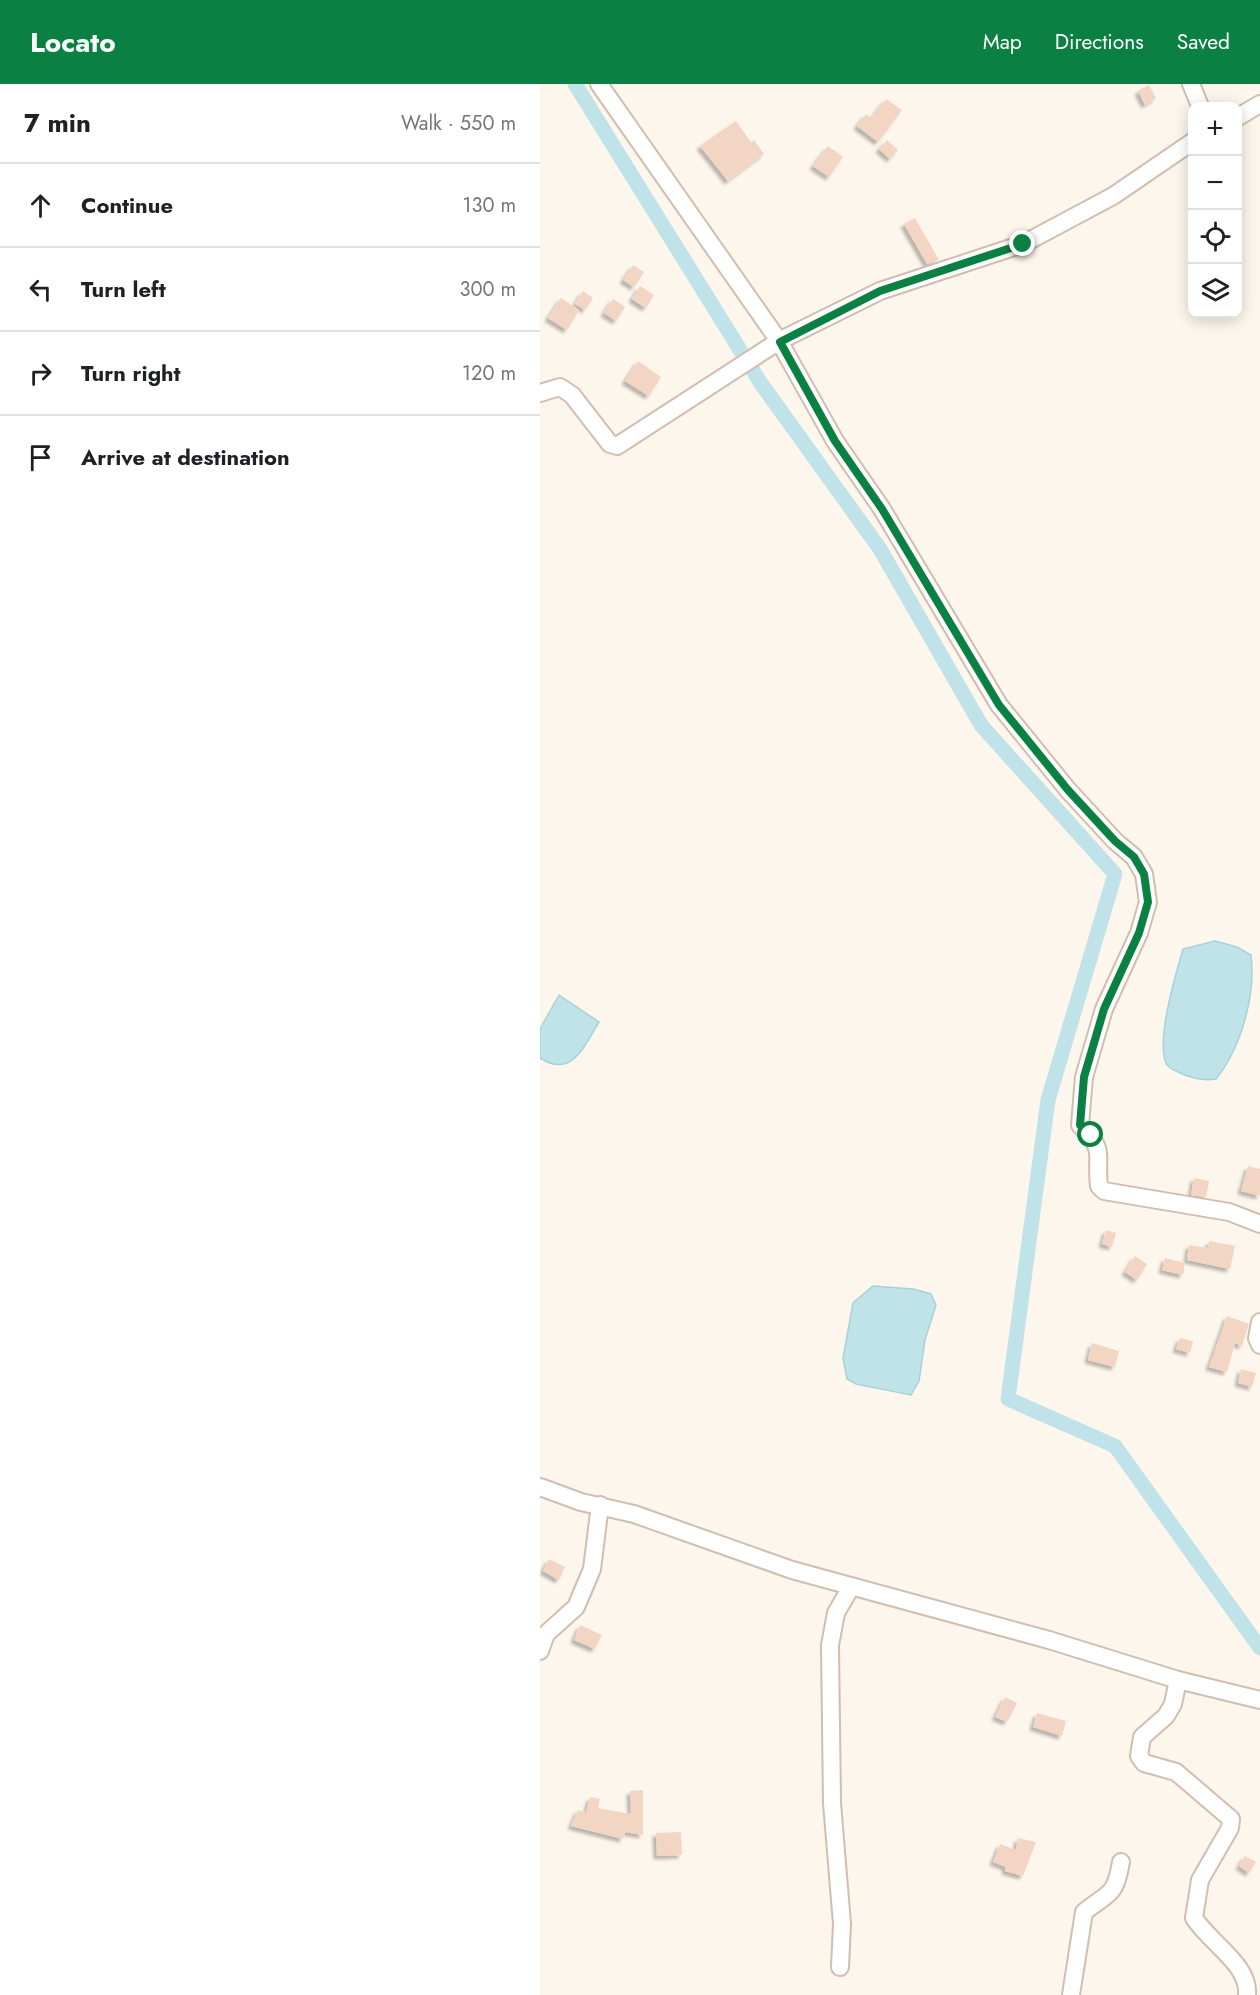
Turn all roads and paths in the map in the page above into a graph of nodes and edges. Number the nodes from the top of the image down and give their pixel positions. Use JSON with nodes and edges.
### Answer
{"nodes":[{"id":1,"x":598,"y":84,"type":"edge"},
{"id":2,"x":1191,"y":84,"type":"edge"},
{"id":3,"x":1198,"y":102,"type":"edge"},
{"id":4,"x":1260,"y":104,"type":"edge"},
{"id":5,"x":1242,"y":115,"type":"edge"},
{"id":6,"x":1188,"y":145,"type":"edge"},
{"id":7,"x":774,"y":345,"type":"junction"},
{"id":8,"x":540,"y":393,"type":"edge"},
{"id":9,"x":1260,"y":1224,"type":"edge"},
{"id":10,"x":1260,"y":1322,"type":"edge"},
{"id":11,"x":1260,"y":1345,"type":"edge"},
{"id":12,"x":540,"y":1487,"type":"edge"},
{"id":13,"x":600,"y":1505,"type":"junction"},
{"id":14,"x":852,"y":1587,"type":"junction"},
{"id":15,"x":540,"y":1652,"type":"edge"},
{"id":16,"x":1178,"y":1680,"type":"junction"},
{"id":17,"x":1260,"y":1700,"type":"edge"},
{"id":18,"x":1121,"y":1862,"type":"dead end"},
{"id":19,"x":840,"y":1967,"type":"dead end"},
{"id":20,"x":1071,"y":1995,"type":"edge"},
{"id":21,"x":1247,"y":1995,"type":"edge"}],
"edges":[{"from":1,"to":7,"type":"street"},
{"from":2,"to":3,"type":"street"},
{"from":4,"to":5,"type":"street"},
{"from":6,"to":7,"type":"street"},
{"from":7,"to":8,"type":"street"},
{"from":7,"to":9,"type":"street"},
{"from":10,"to":11,"type":"street"},
{"from":12,"to":13,"type":"street"},
{"from":13,"to":14,"type":"street"},
{"from":13,"to":15,"type":"street"},
{"from":14,"to":16,"type":"street"},
{"from":14,"to":19,"type":"street"},
{"from":16,"to":17,"type":"street"},
{"from":16,"to":21,"type":"street"},
{"from":18,"to":20,"type":"street"}]}
